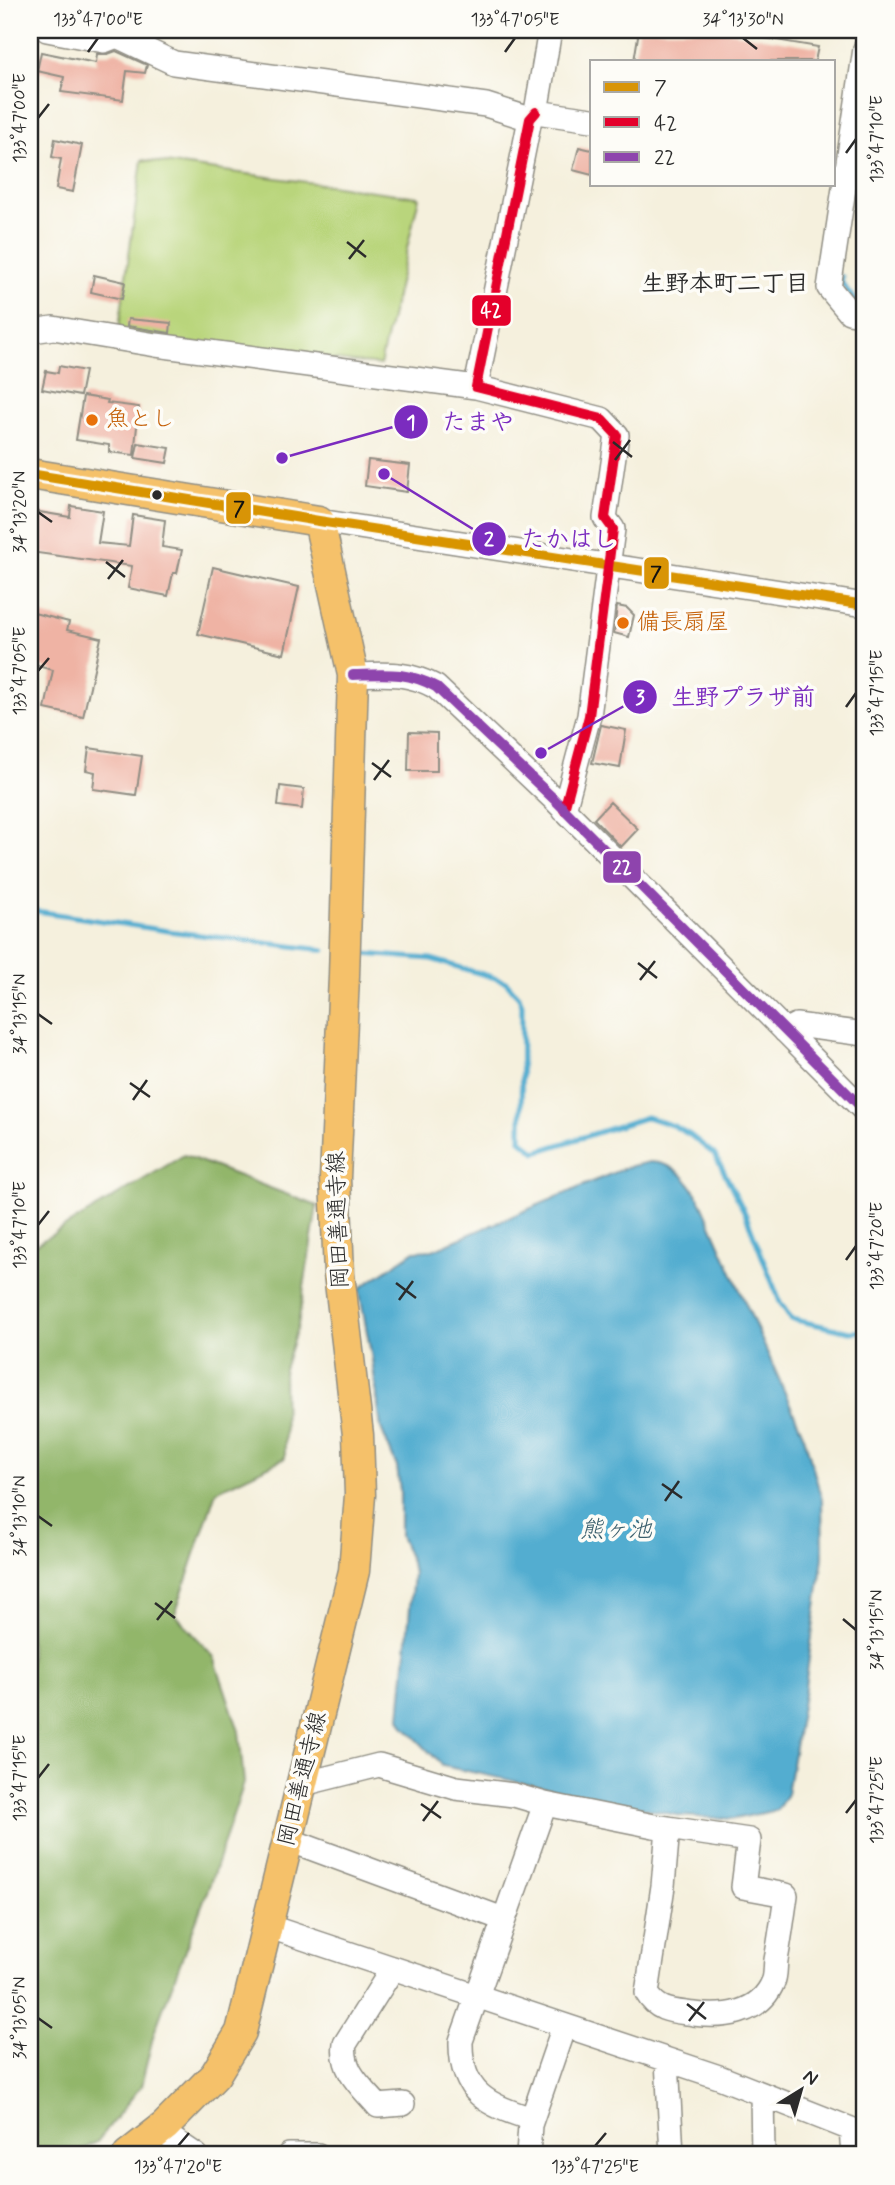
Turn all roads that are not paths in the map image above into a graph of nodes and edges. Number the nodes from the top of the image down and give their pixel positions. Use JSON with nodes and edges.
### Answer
{"nodes":[{"id":1,"x":47,"y":30,"type":"edge"},
{"id":2,"x":550,"y":30,"type":"edge"},
{"id":3,"x":865,"y":49,"type":"edge"},
{"id":4,"x":533,"y":115,"type":"junction"},
{"id":5,"x":590,"y":120,"type":"edge"},
{"id":6,"x":842,"y":154,"type":"edge"},
{"id":7,"x":865,"y":314,"type":"edge"},
{"id":8,"x":30,"y":329,"type":"edge"},
{"id":9,"x":477,"y":387,"type":"junction"},
{"id":10,"x":30,"y":475,"type":"edge"},
{"id":11,"x":319,"y":521,"type":"junction"},
{"id":12,"x":608,"y":566,"type":"junction"},
{"id":13,"x":865,"y":605,"type":"edge"},
{"id":14,"x":353,"y":675,"type":"junction"},
{"id":15,"x":564,"y":810,"type":"junction"},
{"id":16,"x":785,"y":1031,"type":"junction"},
{"id":17,"x":865,"y":1034,"type":"edge"},
{"id":18,"x":865,"y":1111,"type":"edge"},
{"id":19,"x":303,"y":1784,"type":"junction"},
{"id":20,"x":545,"y":1804,"type":"junction"},
{"id":21,"x":668,"y":1828,"type":"junction"},
{"id":22,"x":289,"y":1840,"type":"junction"},
{"id":23,"x":503,"y":1919,"type":"junction"},
{"id":24,"x":267,"y":1926,"type":"junction"},
{"id":25,"x":393,"y":1968,"type":"junction"},
{"id":26,"x":476,"y":1996,"type":"junction"},
{"id":27,"x":564,"y":2026,"type":"junction"},
{"id":28,"x":667,"y":2060,"type":"junction"},
{"id":29,"x":762,"y":2094,"type":"junction"},
{"id":30,"x":403,"y":2104,"type":"dead end"},
{"id":31,"x":531,"y":2119,"type":"junction"},
{"id":32,"x":159,"y":2130,"type":"junction"},
{"id":33,"x":128,"y":2155,"type":"edge"},
{"id":34,"x":196,"y":2155,"type":"edge"},
{"id":35,"x":289,"y":2155,"type":"edge"},
{"id":36,"x":318,"y":2155,"type":"edge"},
{"id":37,"x":528,"y":2155,"type":"edge"},
{"id":38,"x":672,"y":2155,"type":"edge"},
{"id":39,"x":763,"y":2155,"type":"edge"},
{"id":40,"x":853,"y":2155,"type":"edge"}],
"edges":[{"from":1,"to":4,"type":"street"},
{"from":2,"to":4,"type":"street"},
{"from":3,"to":6,"type":"street"},
{"from":4,"to":5,"type":"street"},
{"from":4,"to":9,"type":"street"},
{"from":6,"to":7,"type":"street"},
{"from":8,"to":9,"type":"street"},
{"from":9,"to":12,"type":"street"},
{"from":10,"to":11,"type":"main road"},
{"from":11,"to":12,"type":"street"},
{"from":11,"to":14,"type":"main road","name":"岡田善通寺線"},
{"from":12,"to":13,"type":"street"},
{"from":12,"to":15,"type":"street"},
{"from":14,"to":15,"type":"street"},
{"from":14,"to":19,"type":"main road","name":"岡田善通寺線"},
{"from":15,"to":16,"type":"street"},
{"from":16,"to":17,"type":"street"},
{"from":16,"to":18,"type":"street"},
{"from":19,"to":20,"type":"street"},
{"from":19,"to":22,"type":"main road","name":"岡田善通寺線"},
{"from":20,"to":21,"type":"street"},
{"from":20,"to":23,"type":"street"},
{"from":21,"to":21,"type":"street"},
{"from":22,"to":23,"type":"street"},
{"from":22,"to":24,"type":"main road","name":"岡田善通寺線"},
{"from":23,"to":26,"type":"street"},
{"from":24,"to":25,"type":"street"},
{"from":24,"to":32,"type":"main road","name":"岡田善通寺線"},
{"from":25,"to":26,"type":"street"},
{"from":25,"to":30,"type":"street"},
{"from":26,"to":27,"type":"street"},
{"from":26,"to":31,"type":"street"},
{"from":27,"to":28,"type":"street"},
{"from":27,"to":31,"type":"street"},
{"from":28,"to":29,"type":"street"},
{"from":28,"to":38,"type":"street"},
{"from":29,"to":39,"type":"street"},
{"from":29,"to":40,"type":"street"},
{"from":31,"to":37,"type":"street"},
{"from":32,"to":33,"type":"main road","name":"岡田善通寺線"},
{"from":32,"to":34,"type":"street"},
{"from":35,"to":36,"type":"street"}]}
